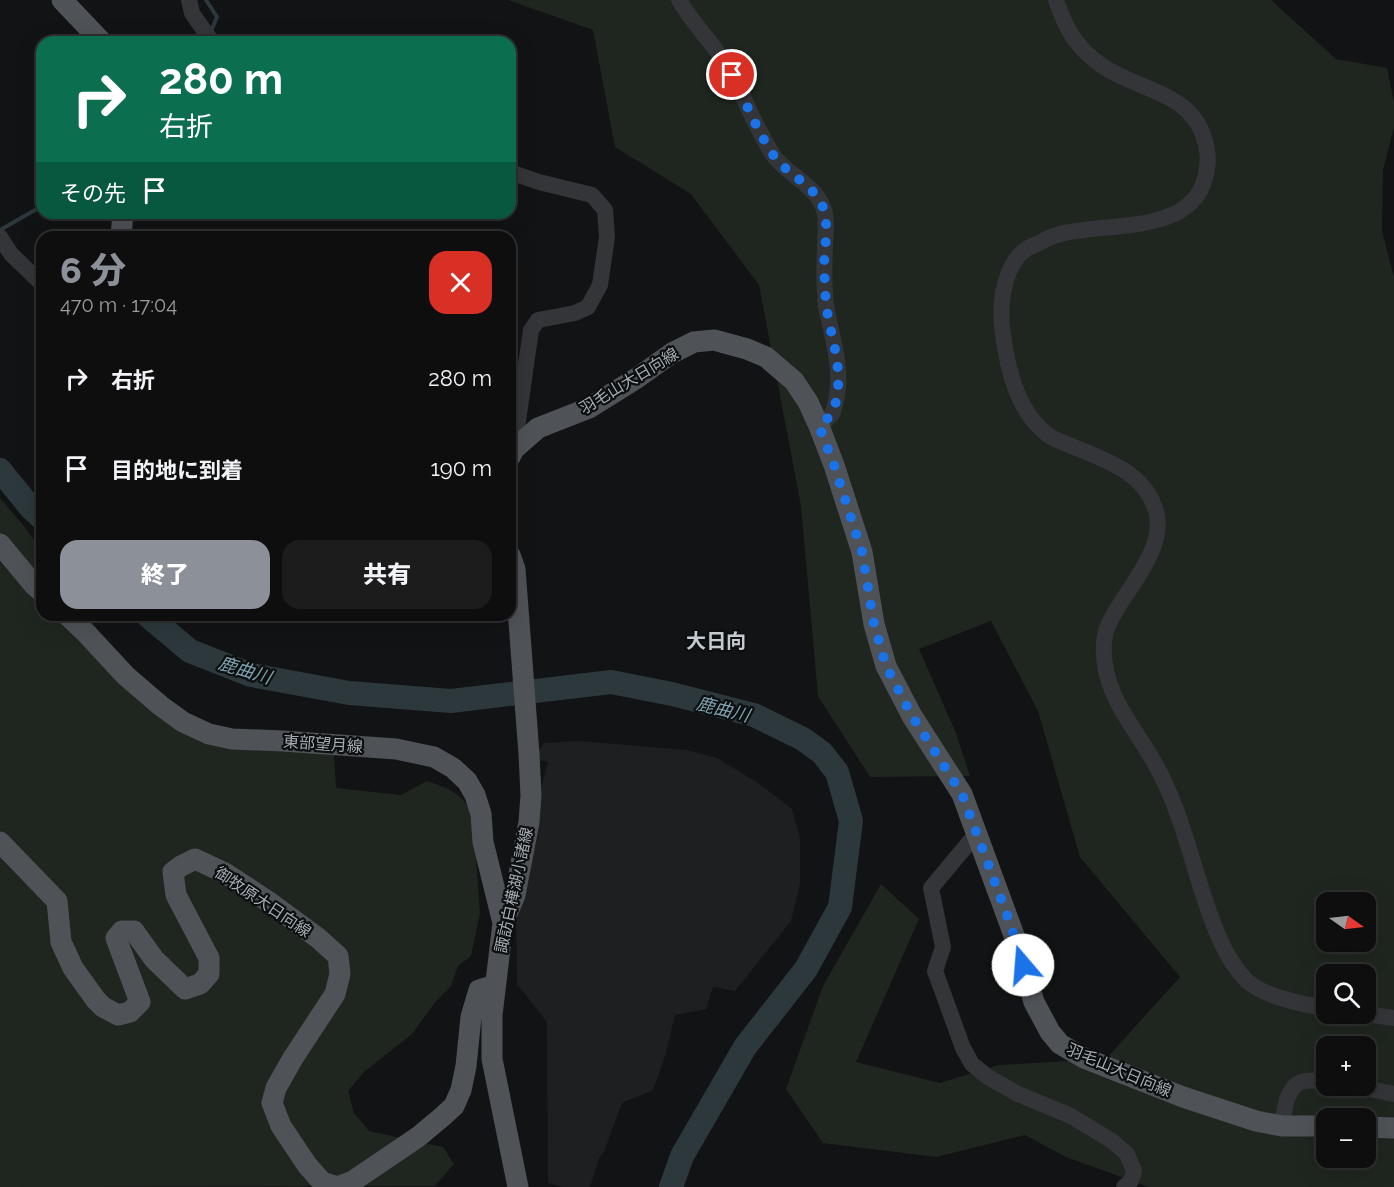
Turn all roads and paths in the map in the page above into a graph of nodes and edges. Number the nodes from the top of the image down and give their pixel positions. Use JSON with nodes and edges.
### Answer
{"nodes":[{"id":1,"x":62,"y":0,"type":"edge"},
{"id":2,"x":189,"y":0,"type":"edge"},
{"id":3,"x":680,"y":0,"type":"edge"},
{"id":4,"x":1056,"y":0,"type":"edge"},
{"id":5,"x":96,"y":36,"type":"edge"},
{"id":6,"x":208,"y":36,"type":"edge"},
{"id":7,"x":516,"y":174,"type":"edge"},
{"id":8,"x":0,"y":237,"type":"edge"},
{"id":9,"x":36,"y":278,"type":"edge"},
{"id":10,"x":819,"y":426,"type":"junction"},
{"id":11,"x":516,"y":427,"type":"edge"},
{"id":12,"x":516,"y":449,"type":"edge"},
{"id":13,"x":0,"y":544,"type":"edge"},
{"id":14,"x":516,"y":583,"type":"edge"},
{"id":15,"x":36,"y":587,"type":"edge"},
{"id":16,"x":73,"y":621,"type":"edge"},
{"id":17,"x":977,"y":833,"type":"junction"},
{"id":18,"x":0,"y":842,"type":"edge"},
{"id":19,"x":503,"y":923,"type":"junction"},
{"id":20,"x":495,"y":985,"type":"junction"},
{"id":21,"x":1316,"y":1006,"type":"edge"},
{"id":22,"x":1376,"y":1016,"type":"edge"},
{"id":23,"x":1394,"y":1018,"type":"edge"},
{"id":24,"x":1316,"y":1081,"type":"edge"},
{"id":25,"x":1376,"y":1090,"type":"edge"},
{"id":26,"x":1394,"y":1094,"type":"edge"},
{"id":27,"x":1282,"y":1126,"type":"junction"},
{"id":28,"x":1316,"y":1126,"type":"edge"},
{"id":29,"x":1376,"y":1127,"type":"edge"},
{"id":30,"x":1394,"y":1128,"type":"edge"},
{"id":31,"x":337,"y":1187,"type":"edge"},
{"id":32,"x":518,"y":1187,"type":"edge"},
{"id":33,"x":1124,"y":1187,"type":"edge"}],
"edges":[{"from":1,"to":5,"type":"main road"},
{"from":2,"to":6,"type":"street"},
{"from":3,"to":10,"type":"street"},
{"from":4,"to":21,"type":"street"},
{"from":7,"to":11,"type":"street"},
{"from":8,"to":9,"type":"street"},
{"from":10,"to":12,"type":"main road","name":"羽毛山大日向線"},
{"from":10,"to":17,"type":"main road","name":"羽毛山大日向線"},
{"from":13,"to":15,"type":"main road"},
{"from":14,"to":19,"type":"main road","name":"諏訪白樺湖小諸線"},
{"from":16,"to":19,"type":"main road","name":"東部望月線"},
{"from":17,"to":27,"type":"main road","name":"羽毛山大日向線"},
{"from":17,"to":33,"type":"street"},
{"from":18,"to":31,"type":"main road","name":"御牧原大日向線"},
{"from":19,"to":20,"type":"main road","name":"諏訪白樺湖小諸線"},
{"from":20,"to":31,"type":"main road","name":"御牧原大日向線"},
{"from":20,"to":32,"type":"main road","name":"諏訪白樺湖小諸線"},
{"from":22,"to":23,"type":"street"},
{"from":24,"to":27,"type":"street"},
{"from":25,"to":26,"type":"street"},
{"from":27,"to":28,"type":"main road","name":"羽毛山大日向線"},
{"from":29,"to":30,"type":"main road"}]}
